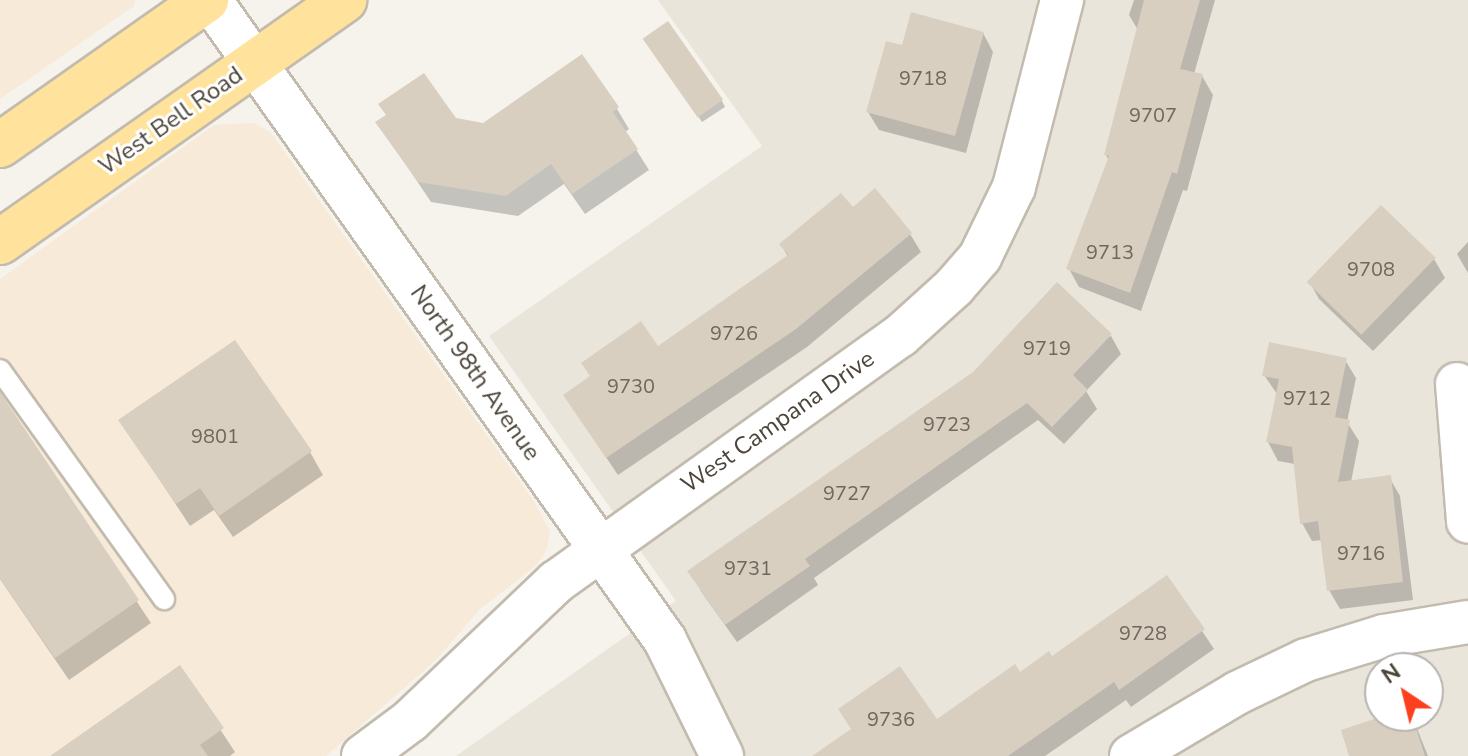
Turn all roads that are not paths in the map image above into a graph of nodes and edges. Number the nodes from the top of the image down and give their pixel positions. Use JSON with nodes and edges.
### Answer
{"nodes":[{"id":1,"x":208,"y":0,"type":"edge"},
{"id":2,"x":344,"y":0,"type":"edge"},
{"id":3,"x":1062,"y":0,"type":"edge"},
{"id":4,"x":255,"y":62,"type":"junction"},
{"id":5,"x":0,"y":145,"type":"edge"},
{"id":6,"x":0,"y":242,"type":"edge"},
{"id":7,"x":0,"y":370,"type":"edge"},
{"id":8,"x":1457,"y":384,"type":"dead end"},
{"id":9,"x":1468,"y":522,"type":"edge"},
{"id":10,"x":600,"y":548,"type":"junction"},
{"id":11,"x":164,"y":599,"type":"dead end"},
{"id":12,"x":1468,"y":622,"type":"edge"},
{"id":13,"x":363,"y":756,"type":"edge"},
{"id":14,"x":722,"y":756,"type":"edge"},
{"id":15,"x":1131,"y":756,"type":"edge"}],
"edges":[{"from":1,"to":4,"type":"street","name":"North 98th Avenue"},
{"from":1,"to":5,"type":"main road"},
{"from":2,"to":4,"type":"main road","name":"West Bell Road"},
{"from":3,"to":10,"type":"street","name":"West Campana Drive"},
{"from":4,"to":6,"type":"main road","name":"West Bell Road"},
{"from":4,"to":10,"type":"street","name":"North 98th Avenue"},
{"from":7,"to":11,"type":"lane"},
{"from":8,"to":9,"type":"street"},
{"from":10,"to":13,"type":"street","name":"West Campana Drive"},
{"from":10,"to":14,"type":"street","name":"North 98th Avenue"},
{"from":12,"to":15,"type":"street"}]}
